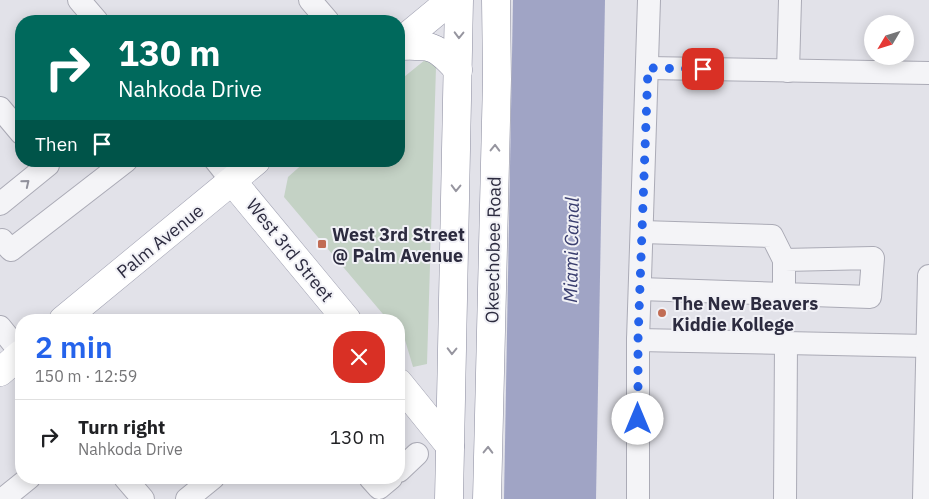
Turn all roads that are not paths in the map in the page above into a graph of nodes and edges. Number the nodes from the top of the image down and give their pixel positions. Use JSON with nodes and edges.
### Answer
{"nodes":[{"id":1,"x":310,"y":0,"type":"edge"},
{"id":2,"x":451,"y":0,"type":"edge"},
{"id":3,"x":459,"y":0,"type":"edge"},
{"id":4,"x":496,"y":0,"type":"edge"},
{"id":5,"x":649,"y":0,"type":"edge"},
{"id":6,"x":790,"y":0,"type":"edge"},
{"id":7,"x":323,"y":15,"type":"edge"},
{"id":8,"x":405,"y":40,"type":"edge"},
{"id":9,"x":405,"y":45,"type":"edge"},
{"id":10,"x":648,"y":68,"type":"junction"},
{"id":11,"x":458,"y":70,"type":"junction"},
{"id":12,"x":788,"y":71,"type":"junction"},
{"id":13,"x":929,"y":73,"type":"edge"},
{"id":14,"x":0,"y":108,"type":"edge"},
{"id":15,"x":15,"y":127,"type":"edge"},
{"id":16,"x":46,"y":167,"type":"edge"},
{"id":17,"x":118,"y":167,"type":"edge"},
{"id":18,"x":237,"y":167,"type":"edge"},
{"id":19,"x":224,"y":171,"type":"edge"},
{"id":20,"x":0,"y":204,"type":"edge"},
{"id":21,"x":642,"y":232,"type":"junction"},
{"id":22,"x":0,"y":242,"type":"edge"},
{"id":23,"x":784,"y":260,"type":"junction"},
{"id":24,"x":929,"y":276,"type":"edge"},
{"id":25,"x":640,"y":289,"type":"junction"},
{"id":26,"x":784,"y":294,"type":"junction"},
{"id":27,"x":69,"y":314,"type":"edge"},
{"id":28,"x":342,"y":314,"type":"edge"},
{"id":29,"x":0,"y":327,"type":"edge"},
{"id":30,"x":638,"y":340,"type":"junction"},
{"id":31,"x":786,"y":343,"type":"junction"},
{"id":32,"x":15,"y":346,"type":"edge"},
{"id":33,"x":927,"y":346,"type":"junction"},
{"id":34,"x":15,"y":358,"type":"edge"},
{"id":35,"x":0,"y":372,"type":"edge"},
{"id":36,"x":405,"y":396,"type":"edge"},
{"id":37,"x":450,"y":446,"type":"junction"},
{"id":38,"x":417,"y":454,"type":"dead end"},
{"id":39,"x":405,"y":465,"type":"edge"},
{"id":40,"x":22,"y":484,"type":"edge"},
{"id":41,"x":205,"y":484,"type":"edge"},
{"id":42,"x":3,"y":499,"type":"edge"},
{"id":43,"x":187,"y":499,"type":"edge"},
{"id":44,"x":449,"y":499,"type":"edge"},
{"id":45,"x":468,"y":499,"type":"edge"},
{"id":46,"x":487,"y":499,"type":"edge"},
{"id":47,"x":638,"y":499,"type":"edge"},
{"id":48,"x":785,"y":499,"type":"edge"},
{"id":49,"x":924,"y":499,"type":"edge"}],
"edges":[{"from":1,"to":7,"type":"street"},
{"from":2,"to":8,"type":"main road"},
{"from":3,"to":11,"type":"main road","one_way":true},
{"from":46,"to":4,"type":"main road","name":"Okeechobee Road","one_way":true},
{"from":5,"to":10,"type":"street"},
{"from":6,"to":12,"type":"street"},
{"from":9,"to":11,"type":"main road"},
{"from":10,"to":12,"type":"street"},
{"from":10,"to":21,"type":"street"},
{"from":11,"to":37,"type":"main road","one_way":true},
{"from":12,"to":13,"type":"street"},
{"from":14,"to":15,"type":"street"},
{"from":20,"to":16,"type":"street","one_way":true},
{"from":17,"to":22,"type":"street"},
{"from":18,"to":19,"type":"main road","name":"Palm Avenue"},
{"from":19,"to":27,"type":"main road","name":"Palm Avenue"},
{"from":19,"to":28,"type":"main road","name":"West 3rd Street"},
{"from":21,"to":23,"type":"street"},
{"from":21,"to":25,"type":"street"},
{"from":23,"to":26,"type":"street"},
{"from":23,"to":26,"type":"street"},
{"from":24,"to":33,"type":"street"},
{"from":25,"to":26,"type":"street"},
{"from":25,"to":30,"type":"street"},
{"from":29,"to":32,"type":"street"},
{"from":30,"to":31,"type":"street"},
{"from":30,"to":47,"type":"street"},
{"from":31,"to":33,"type":"street"},
{"from":31,"to":48,"type":"street"},
{"from":33,"to":49,"type":"street"},
{"from":34,"to":35,"type":"main road"},
{"from":36,"to":37,"type":"main road"},
{"from":37,"to":44,"type":"main road"},
{"from":37,"to":45,"type":"main road"},
{"from":38,"to":39,"type":"street"},
{"from":40,"to":42,"type":"street"},
{"from":41,"to":43,"type":"street"}]}
